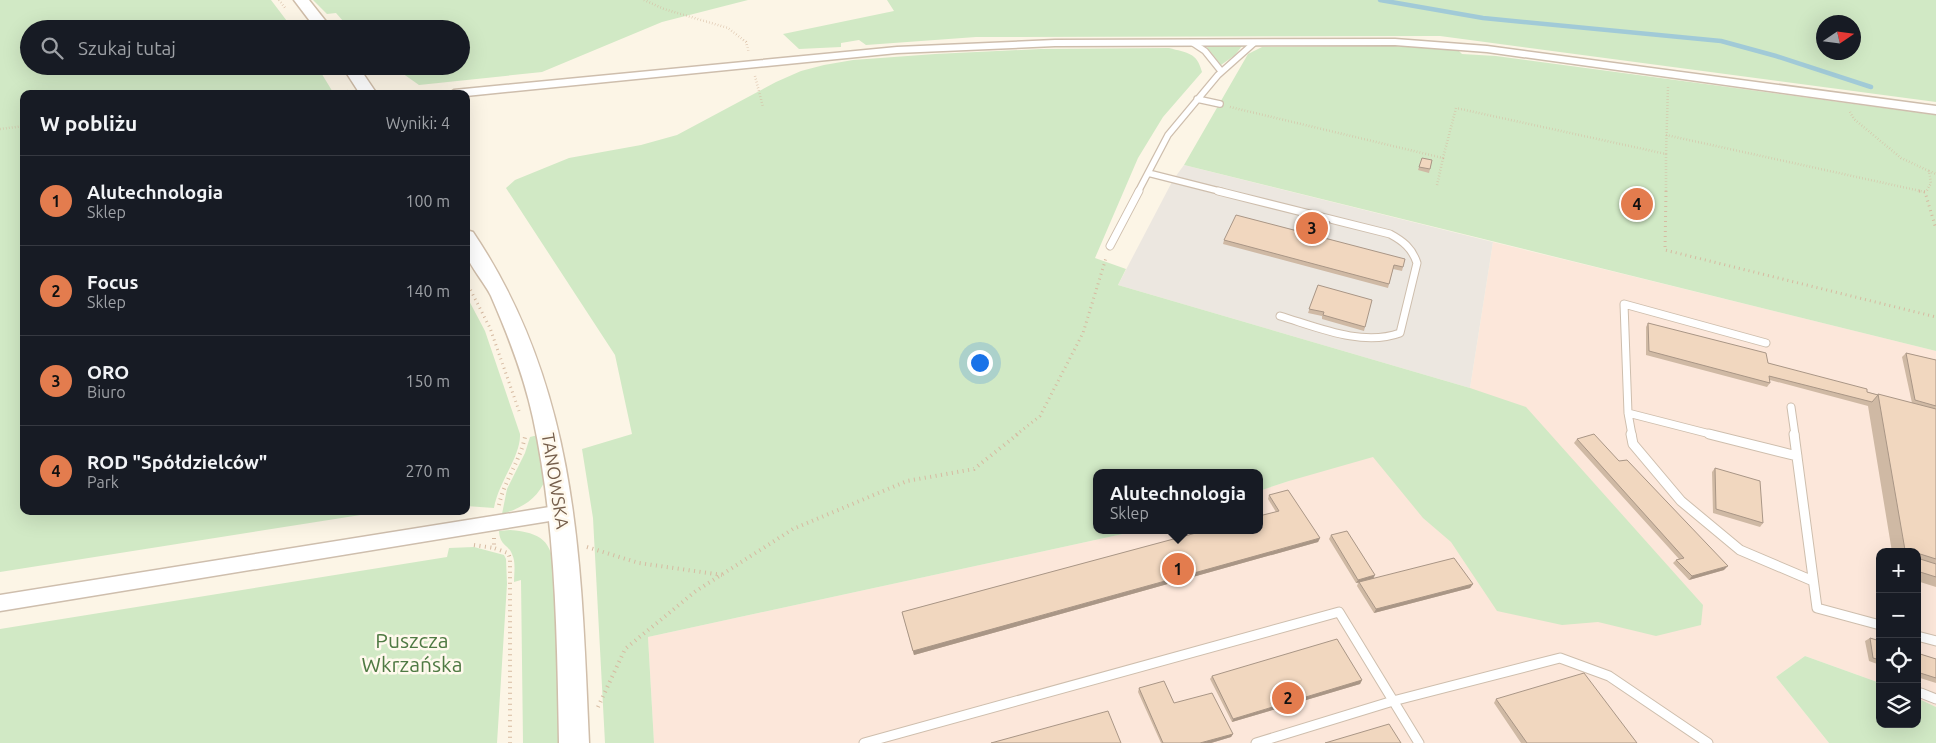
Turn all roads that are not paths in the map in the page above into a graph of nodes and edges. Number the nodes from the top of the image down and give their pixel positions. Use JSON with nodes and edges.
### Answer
{"nodes":[{"id":1,"x":302,"y":0,"type":"edge"},
{"id":2,"x":317,"y":20,"type":"edge"},
{"id":3,"x":1193,"y":43,"type":"junction"},
{"id":4,"x":1254,"y":43,"type":"junction"},
{"id":5,"x":1221,"y":71,"type":"junction"},
{"id":6,"x":356,"y":75,"type":"edge"},
{"id":7,"x":366,"y":90,"type":"edge"},
{"id":8,"x":470,"y":92,"type":"edge"},
{"id":9,"x":1197,"y":99,"type":"junction"},
{"id":10,"x":1220,"y":104,"type":"road end"},
{"id":11,"x":1936,"y":110,"type":"edge"},
{"id":12,"x":1148,"y":173,"type":"junction"},
{"id":13,"x":470,"y":243,"type":"edge"},
{"id":14,"x":1110,"y":246,"type":"road end"},
{"id":15,"x":1280,"y":316,"type":"dead end"},
{"id":16,"x":1766,"y":343,"type":"dead end"},
{"id":17,"x":1791,"y":407,"type":"dead end"},
{"id":18,"x":1628,"y":413,"type":"junction"},
{"id":19,"x":1797,"y":456,"type":"junction"},
{"id":20,"x":562,"y":512,"type":"junction"},
{"id":21,"x":1814,"y":581,"type":"junction"},
{"id":22,"x":0,"y":603,"type":"edge"},
{"id":23,"x":1876,"y":624,"type":"edge"},
{"id":24,"x":1921,"y":637,"type":"edge"},
{"id":25,"x":1936,"y":641,"type":"edge"},
{"id":26,"x":1921,"y":693,"type":"dead end"},
{"id":27,"x":1936,"y":699,"type":"edge"},
{"id":28,"x":1393,"y":702,"type":"junction"},
{"id":29,"x":574,"y":743,"type":"edge"},
{"id":30,"x":864,"y":743,"type":"edge"},
{"id":31,"x":1256,"y":743,"type":"edge"},
{"id":32,"x":1418,"y":743,"type":"edge"},
{"id":33,"x":1708,"y":743,"type":"edge"}],
"edges":[{"from":1,"to":2,"type":"main road"},
{"from":3,"to":4,"type":"street"},
{"from":3,"to":5,"type":"lane"},
{"from":3,"to":8,"type":"street"},
{"from":4,"to":5,"type":"lane"},
{"from":4,"to":11,"type":"street"},
{"from":5,"to":9,"type":"lane"},
{"from":6,"to":7,"type":"main road"},
{"from":9,"to":10,"type":"lane"},
{"from":9,"to":12,"type":"lane"},
{"from":12,"to":14,"type":"lane"},
{"from":12,"to":15,"type":"lane"},
{"from":13,"to":20,"type":"main road","name":"TANOWSKA"},
{"from":16,"to":18,"type":"lane"},
{"from":17,"to":19,"type":"lane"},
{"from":18,"to":19,"type":"lane"},
{"from":18,"to":21,"type":"lane"},
{"from":19,"to":21,"type":"lane"},
{"from":20,"to":22,"type":"street"},
{"from":20,"to":29,"type":"main road","name":"TANOWSKA"},
{"from":21,"to":23,"type":"lane"},
{"from":24,"to":25,"type":"lane"},
{"from":26,"to":27,"type":"lane"},
{"from":28,"to":30,"type":"lane"},
{"from":28,"to":31,"type":"lane"},
{"from":28,"to":32,"type":"lane"},
{"from":28,"to":33,"type":"lane"}]}
